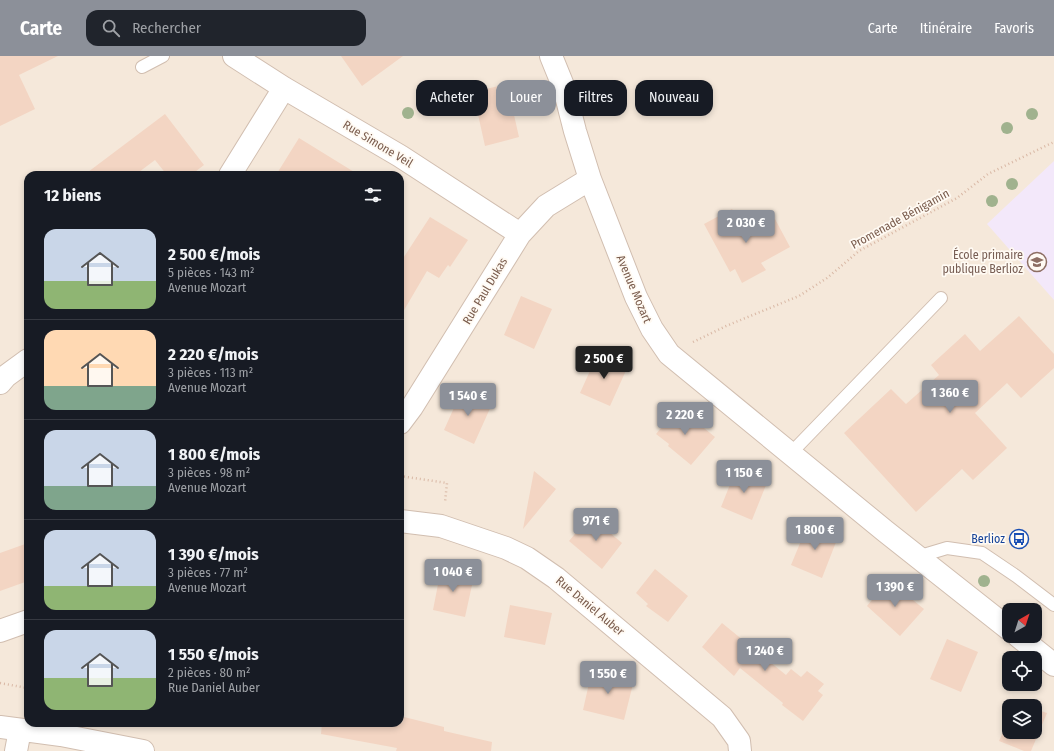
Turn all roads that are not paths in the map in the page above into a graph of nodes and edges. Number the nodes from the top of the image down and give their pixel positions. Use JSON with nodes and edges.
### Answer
{"nodes":[{"id":1,"x":163,"y":56,"type":"edge"},
{"id":2,"x":234,"y":56,"type":"edge"},
{"id":3,"x":551,"y":56,"type":"edge"},
{"id":4,"x":142,"y":67,"type":"dead end"},
{"id":5,"x":284,"y":88,"type":"junction"},
{"id":6,"x":232,"y":171,"type":"edge"},
{"id":7,"x":590,"y":179,"type":"junction"},
{"id":8,"x":520,"y":234,"type":"junction"},
{"id":9,"x":941,"y":298,"type":"dead end"},
{"id":10,"x":24,"y":363,"type":"edge"},
{"id":11,"x":0,"y":383,"type":"edge"},
{"id":12,"x":404,"y":418,"type":"edge"},
{"id":13,"x":791,"y":453,"type":"junction"},
{"id":14,"x":404,"y":521,"type":"edge"},
{"id":15,"x":918,"y":557,"type":"junction"},
{"id":16,"x":1054,"y":605,"type":"edge"},
{"id":17,"x":24,"y":622,"type":"edge"},
{"id":18,"x":1002,"y":623,"type":"edge"},
{"id":19,"x":0,"y":631,"type":"edge"},
{"id":20,"x":1027,"y":643,"type":"edge"},
{"id":21,"x":1054,"y":665,"type":"edge"},
{"id":22,"x":10,"y":728,"type":"edge"},
{"id":23,"x":16,"y":751,"type":"edge"},
{"id":24,"x":143,"y":751,"type":"edge"},
{"id":25,"x":740,"y":751,"type":"edge"}],
"edges":[{"from":1,"to":4,"type":"lane"},
{"from":2,"to":5,"type":"street","name":"Rue Simone Veil"},
{"from":3,"to":7,"type":"street","name":"Avenue Mozart"},
{"from":5,"to":6,"type":"street"},
{"from":5,"to":8,"type":"street","name":"Rue Simone Veil"},
{"from":7,"to":8,"type":"street","name":"Rue Paul Dukas"},
{"from":7,"to":13,"type":"street","name":"Avenue Mozart"},
{"from":8,"to":12,"type":"street","name":"Rue Paul Dukas"},
{"from":9,"to":13,"type":"lane"},
{"from":10,"to":11,"type":"street"},
{"from":13,"to":15,"type":"street","name":"Avenue Mozart"},
{"from":14,"to":25,"type":"street","name":"Rue Daniel Auber"},
{"from":15,"to":16,"type":"lane"},
{"from":15,"to":18,"type":"street","name":"Avenue Mozart"},
{"from":17,"to":19,"type":"street"},
{"from":20,"to":21,"type":"street"},
{"from":22,"to":23,"type":"street"},
{"from":22,"to":24,"type":"street"}]}
